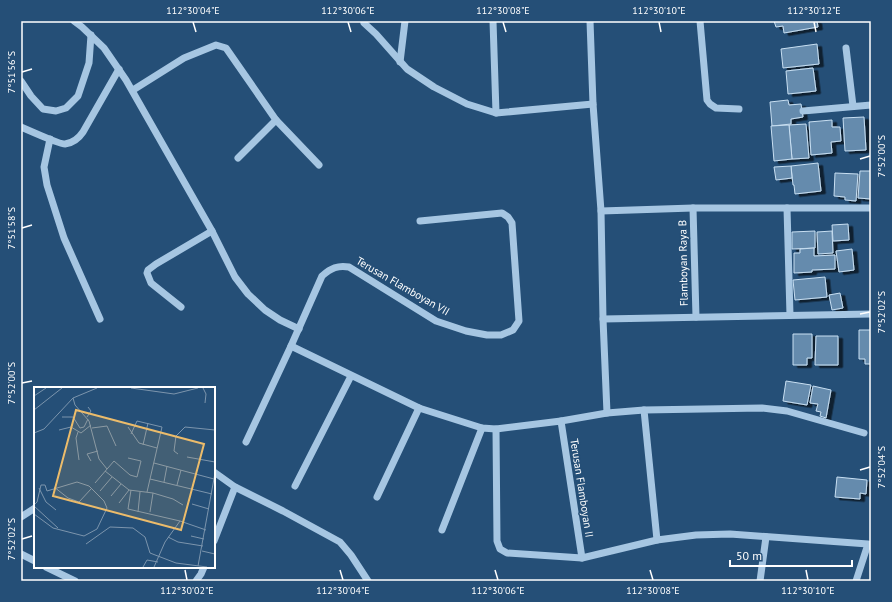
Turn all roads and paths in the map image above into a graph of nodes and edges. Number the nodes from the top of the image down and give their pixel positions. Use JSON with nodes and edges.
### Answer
{"nodes":[{"id":1,"x":74,"y":21,"type":"edge"},
{"id":2,"x":405,"y":21,"type":"edge"},
{"id":3,"x":493,"y":21,"type":"edge"},
{"id":4,"x":590,"y":21,"type":"edge"},
{"id":5,"x":700,"y":21,"type":"edge"},
{"id":6,"x":364,"y":23,"type":"dead end"},
{"id":7,"x":83,"y":24,"type":"edge"},
{"id":8,"x":91,"y":36,"type":"junction"},
{"id":9,"x":846,"y":48,"type":"dead end"},
{"id":10,"x":400,"y":62,"type":"junction"},
{"id":11,"x":119,"y":70,"type":"junction"},
{"id":12,"x":21,"y":81,"type":"edge"},
{"id":13,"x":133,"y":90,"type":"junction"},
{"id":14,"x":593,"y":104,"type":"junction"},
{"id":15,"x":871,"y":105,"type":"edge"},
{"id":16,"x":853,"y":106,"type":"junction"},
{"id":17,"x":739,"y":109,"type":"dead end"},
{"id":18,"x":804,"y":110,"type":"dead end"},
{"id":19,"x":496,"y":113,"type":"junction"},
{"id":20,"x":276,"y":120,"type":"junction"},
{"id":21,"x":21,"y":127,"type":"edge"},
{"id":22,"x":50,"y":139,"type":"junction"},
{"id":23,"x":238,"y":158,"type":"dead end"},
{"id":24,"x":319,"y":165,"type":"dead end"},
{"id":25,"x":693,"y":208,"type":"junction"},
{"id":26,"x":787,"y":208,"type":"junction"},
{"id":27,"x":871,"y":208,"type":"edge"},
{"id":28,"x":601,"y":211,"type":"junction"},
{"id":29,"x":420,"y":221,"type":"dead end"},
{"id":30,"x":212,"y":231,"type":"junction"},
{"id":31,"x":181,"y":307,"type":"dead end"},
{"id":32,"x":871,"y":314,"type":"edge"},
{"id":33,"x":790,"y":315,"type":"junction"},
{"id":34,"x":696,"y":317,"type":"junction"},
{"id":35,"x":100,"y":319,"type":"dead end"},
{"id":36,"x":603,"y":319,"type":"junction"},
{"id":37,"x":299,"y":329,"type":"junction"},
{"id":38,"x":291,"y":346,"type":"junction"},
{"id":39,"x":351,"y":376,"type":"junction"},
{"id":40,"x":419,"y":408,"type":"junction"},
{"id":41,"x":644,"y":410,"type":"junction"},
{"id":42,"x":607,"y":413,"type":"junction"},
{"id":43,"x":561,"y":421,"type":"junction"},
{"id":44,"x":482,"y":428,"type":"junction"},
{"id":45,"x":496,"y":429,"type":"junction"},
{"id":46,"x":864,"y":433,"type":"dead end"},
{"id":47,"x":246,"y":442,"type":"dead end"},
{"id":48,"x":215,"y":473,"type":"edge"},
{"id":49,"x":296,"y":486,"type":"dead end"},
{"id":50,"x":235,"y":487,"type":"junction"},
{"id":51,"x":378,"y":497,"type":"dead end"},
{"id":52,"x":34,"y":509,"type":"edge"},
{"id":53,"x":21,"y":517,"type":"edge"},
{"id":54,"x":442,"y":530,"type":"dead end"},
{"id":55,"x":766,"y":537,"type":"junction"},
{"id":56,"x":215,"y":538,"type":"edge"},
{"id":57,"x":657,"y":540,"type":"junction"},
{"id":58,"x":870,"y":544,"type":"edge"},
{"id":59,"x":21,"y":554,"type":"edge"},
{"id":60,"x":582,"y":558,"type":"junction"},
{"id":61,"x":34,"y":560,"type":"edge"},
{"id":62,"x":48,"y":568,"type":"edge"},
{"id":63,"x":204,"y":568,"type":"edge"},
{"id":64,"x":75,"y":581,"type":"edge"},
{"id":65,"x":196,"y":581,"type":"edge"},
{"id":66,"x":368,"y":581,"type":"edge"},
{"id":67,"x":760,"y":581,"type":"edge"},
{"id":68,"x":856,"y":581,"type":"edge"}],
"edges":[{"from":1,"to":7,"type":"street"},
{"from":2,"to":10,"type":"street"},
{"from":3,"to":19,"type":"street"},
{"from":4,"to":14,"type":"street"},
{"from":5,"to":17,"type":"street"},
{"from":6,"to":10,"type":"street"},
{"from":7,"to":8,"type":"street"},
{"from":8,"to":11,"type":"street"},
{"from":8,"to":12,"type":"street"},
{"from":9,"to":16,"type":"street"},
{"from":10,"to":19,"type":"street"},
{"from":11,"to":13,"type":"street"},
{"from":11,"to":22,"type":"street"},
{"from":13,"to":20,"type":"street"},
{"from":13,"to":30,"type":"street"},
{"from":14,"to":19,"type":"street"},
{"from":14,"to":28,"type":"street"},
{"from":15,"to":16,"type":"street"},
{"from":16,"to":18,"type":"street"},
{"from":20,"to":23,"type":"street"},
{"from":20,"to":24,"type":"street"},
{"from":21,"to":22,"type":"street"},
{"from":22,"to":35,"type":"street"},
{"from":25,"to":26,"type":"street"},
{"from":25,"to":28,"type":"street"},
{"from":25,"to":34,"type":"street","name":"Flamboyan Raya B"},
{"from":26,"to":27,"type":"street"},
{"from":26,"to":33,"type":"street"},
{"from":28,"to":36,"type":"street"},
{"from":29,"to":37,"type":"street","name":"Terusan Flamboyan VII"},
{"from":30,"to":31,"type":"street"},
{"from":30,"to":37,"type":"street"},
{"from":32,"to":33,"type":"street"},
{"from":33,"to":34,"type":"street"},
{"from":34,"to":36,"type":"street"},
{"from":36,"to":42,"type":"street"},
{"from":37,"to":38,"type":"street","name":"Terusan Flamboyan VII"},
{"from":38,"to":39,"type":"street"},
{"from":38,"to":47,"type":"street","name":"Terusan Flamboyan VII"},
{"from":39,"to":40,"type":"street"},
{"from":39,"to":49,"type":"street"},
{"from":40,"to":44,"type":"street"},
{"from":40,"to":51,"type":"street"},
{"from":41,"to":42,"type":"street"},
{"from":41,"to":46,"type":"street"},
{"from":41,"to":57,"type":"street"},
{"from":42,"to":43,"type":"street"},
{"from":43,"to":45,"type":"street"},
{"from":43,"to":60,"type":"street","name":"Terusan Flamboyan II"},
{"from":44,"to":45,"type":"street"},
{"from":44,"to":54,"type":"street"},
{"from":45,"to":60,"type":"street"},
{"from":48,"to":50,"type":"street"},
{"from":50,"to":56,"type":"street"},
{"from":50,"to":66,"type":"street"},
{"from":52,"to":53,"type":"street"},
{"from":55,"to":57,"type":"street"},
{"from":55,"to":58,"type":"street"},
{"from":55,"to":67,"type":"street"},
{"from":57,"to":60,"type":"street"},
{"from":58,"to":68,"type":"street"},
{"from":59,"to":61,"type":"street"},
{"from":62,"to":64,"type":"street"},
{"from":63,"to":65,"type":"street"}]}
